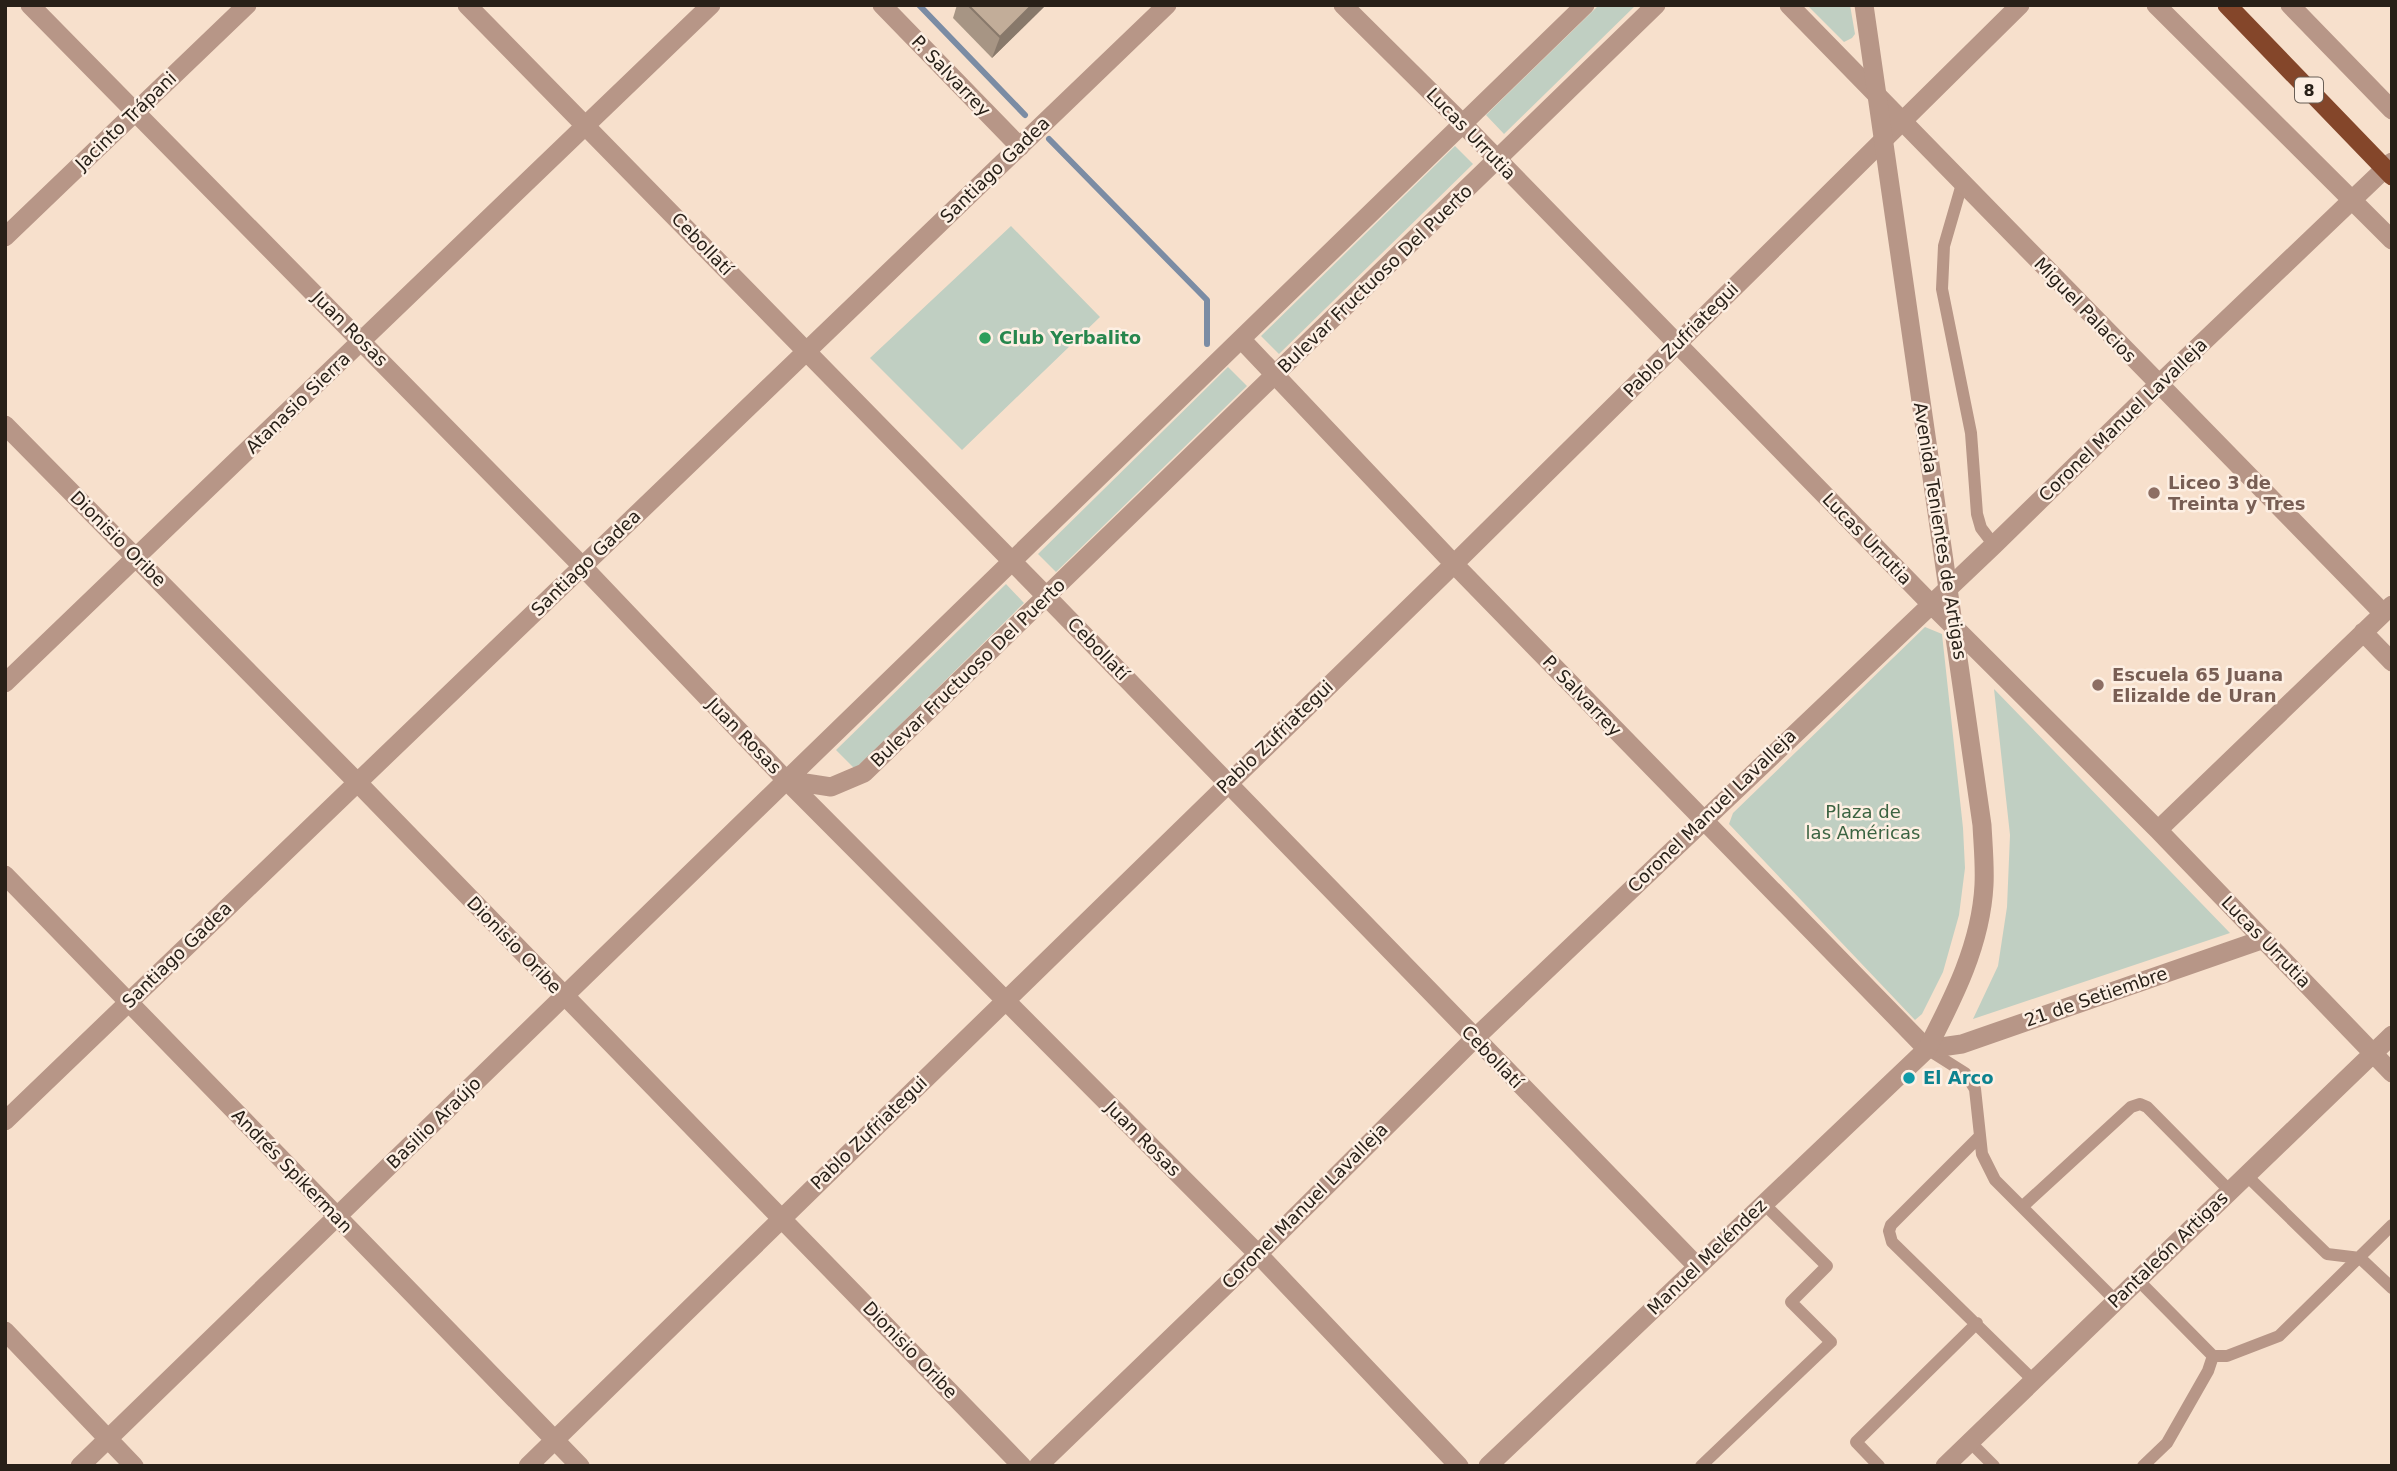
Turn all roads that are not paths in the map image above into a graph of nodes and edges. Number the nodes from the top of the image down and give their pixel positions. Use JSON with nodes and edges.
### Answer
{"nodes":[{"id":1,"x":30,"y":5,"type":"edge"},
{"id":2,"x":247,"y":5,"type":"edge"},
{"id":3,"x":467,"y":5,"type":"edge"},
{"id":4,"x":711,"y":5,"type":"edge"},
{"id":5,"x":882,"y":5,"type":"edge"},
{"id":6,"x":1167,"y":5,"type":"edge"},
{"id":7,"x":1343,"y":5,"type":"edge"},
{"id":8,"x":1585,"y":5,"type":"edge"},
{"id":9,"x":1656,"y":5,"type":"edge"},
{"id":10,"x":1788,"y":5,"type":"edge"},
{"id":11,"x":1864,"y":5,"type":"edge"},
{"id":12,"x":2020,"y":5,"type":"edge"},
{"id":13,"x":2156,"y":5,"type":"edge"},
{"id":14,"x":2227,"y":5,"type":"edge"},
{"id":15,"x":2290,"y":5,"type":"edge"},
{"id":16,"x":1876,"y":96,"type":"junction"},
{"id":17,"x":2392,"y":110,"type":"edge"},
{"id":18,"x":135,"y":113,"type":"junction"},
{"id":19,"x":1901,"y":121,"type":"junction"},
{"id":20,"x":1462,"y":124,"type":"junction"},
{"id":21,"x":587,"y":125,"type":"junction"},
{"id":22,"x":1882,"y":140,"type":"junction"},
{"id":23,"x":1020,"y":147,"type":"junction"},
{"id":24,"x":1497,"y":160,"type":"junction"},
{"id":25,"x":2390,"y":169,"type":"edge"},
{"id":26,"x":1962,"y":184,"type":"junction"},
{"id":27,"x":2353,"y":200,"type":"junction"},
{"id":28,"x":5,"y":237,"type":"edge"},
{"id":29,"x":2392,"y":240,"type":"edge"},
{"id":30,"x":1241,"y":339,"type":"junction"},
{"id":31,"x":362,"y":341,"type":"junction"},
{"id":32,"x":1677,"y":345,"type":"junction"},
{"id":33,"x":807,"y":352,"type":"junction"},
{"id":34,"x":1276,"y":375,"type":"junction"},
{"id":35,"x":2158,"y":384,"type":"junction"},
{"id":36,"x":5,"y":425,"type":"edge"},
{"id":37,"x":1994,"y":545,"type":"junction"},
{"id":38,"x":136,"y":557,"type":"junction"},
{"id":39,"x":1013,"y":562,"type":"junction"},
{"id":40,"x":1454,"y":564,"type":"junction"},
{"id":41,"x":583,"y":567,"type":"junction"},
{"id":42,"x":1948,"y":588,"type":"junction"},
{"id":43,"x":1048,"y":597,"type":"junction"},
{"id":44,"x":1931,"y":604,"type":"junction"},
{"id":45,"x":2387,"y":609,"type":"edge"},
{"id":46,"x":1955,"y":628,"type":"junction"},
{"id":47,"x":2363,"y":632,"type":"junction"},
{"id":48,"x":2392,"y":662,"type":"edge"},
{"id":49,"x":5,"y":683,"type":"edge"},
{"id":50,"x":786,"y":780,"type":"junction"},
{"id":51,"x":358,"y":783,"type":"junction"},
{"id":52,"x":1227,"y":783,"type":"junction"},
{"id":53,"x":1703,"y":820,"type":"junction"},
{"id":54,"x":2158,"y":830,"type":"junction"},
{"id":55,"x":5,"y":875,"type":"edge"},
{"id":56,"x":2264,"y":939,"type":"junction"},
{"id":57,"x":564,"y":996,"type":"junction"},
{"id":58,"x":1005,"y":1000,"type":"junction"},
{"id":59,"x":128,"y":1002,"type":"junction"},
{"id":60,"x":2392,"y":1035,"type":"edge"},
{"id":61,"x":1474,"y":1039,"type":"junction"},
{"id":62,"x":1927,"y":1048,"type":"junction"},
{"id":63,"x":2373,"y":1053,"type":"junction"},
{"id":64,"x":2392,"y":1073,"type":"edge"},
{"id":65,"x":5,"y":1121,"type":"edge"},
{"id":66,"x":1980,"y":1136,"type":"junction"},
{"id":67,"x":2246,"y":1175,"type":"junction"},
{"id":68,"x":2230,"y":1191,"type":"junction"},
{"id":69,"x":1763,"y":1203,"type":"junction"},
{"id":70,"x":2022,"y":1207,"type":"junction"},
{"id":71,"x":338,"y":1217,"type":"junction"},
{"id":72,"x":782,"y":1218,"type":"junction"},
{"id":73,"x":2392,"y":1225,"type":"edge"},
{"id":74,"x":1258,"y":1254,"type":"junction"},
{"id":75,"x":2360,"y":1258,"type":"junction"},
{"id":76,"x":1697,"y":1266,"type":"junction"},
{"id":77,"x":2137,"y":1280,"type":"junction"},
{"id":78,"x":2392,"y":1288,"type":"edge"},
{"id":79,"x":2116,"y":1301,"type":"junction"},
{"id":80,"x":1977,"y":1323,"type":"junction"},
{"id":81,"x":5,"y":1331,"type":"edge"},
{"id":82,"x":2213,"y":1356,"type":"junction"},
{"id":83,"x":2034,"y":1381,"type":"junction"},
{"id":84,"x":108,"y":1439,"type":"junction"},
{"id":85,"x":555,"y":1440,"type":"junction"},
{"id":86,"x":1970,"y":1442,"type":"junction"},
{"id":87,"x":80,"y":1466,"type":"edge"},
{"id":88,"x":134,"y":1466,"type":"edge"},
{"id":89,"x":528,"y":1466,"type":"edge"},
{"id":90,"x":580,"y":1466,"type":"edge"},
{"id":91,"x":1022,"y":1466,"type":"edge"},
{"id":92,"x":1038,"y":1466,"type":"edge"},
{"id":93,"x":1459,"y":1466,"type":"edge"},
{"id":94,"x":1488,"y":1466,"type":"edge"},
{"id":95,"x":1701,"y":1466,"type":"edge"},
{"id":96,"x":1880,"y":1466,"type":"edge"},
{"id":97,"x":1945,"y":1466,"type":"edge"},
{"id":98,"x":1994,"y":1466,"type":"edge"},
{"id":99,"x":2143,"y":1466,"type":"edge"}],
"edges":[{"from":1,"to":18,"type":"street","name":"Juan Rosas"},
{"from":2,"to":18,"type":"street","name":"Jacinto Trápani"},
{"from":3,"to":21,"type":"street","name":"Cebollatí"},
{"from":4,"to":21,"type":"street","name":"Atanasio Sierra"},
{"from":5,"to":23,"type":"street","name":"P. Salvarrey"},
{"from":6,"to":23,"type":"street","name":"Santiago Gadea"},
{"from":7,"to":20,"type":"street","name":"Lucas Urrutia"},
{"from":8,"to":20,"type":"street"},
{"from":9,"to":24,"type":"street","name":"Bulevar Fructuoso Del Puerto"},
{"from":10,"to":16,"type":"street","name":"Miguel Palacios"},
{"from":11,"to":16,"type":"street","name":"Avenida Tenientes de Artigas"},
{"from":12,"to":19,"type":"street","name":"Pablo Zufriategui"},
{"from":13,"to":27,"type":"street"},
{"from":14,"to":25,"type":"highway","number":"8"},
{"from":15,"to":17,"type":"street"},
{"from":16,"to":19,"type":"street","name":"Miguel Palacios"},
{"from":16,"to":22,"type":"street","name":"Avenida Tenientes de Artigas"},
{"from":18,"to":28,"type":"street","name":"Jacinto Trápani"},
{"from":18,"to":31,"type":"street","name":"Juan Rosas"},
{"from":19,"to":22,"type":"street","name":"Pablo Zufriategui"},
{"from":19,"to":26,"type":"street","name":"Miguel Palacios"},
{"from":20,"to":24,"type":"street","name":"Lucas Urrutia"},
{"from":20,"to":30,"type":"street"},
{"from":21,"to":31,"type":"street","name":"Atanasio Sierra"},
{"from":21,"to":33,"type":"street","name":"Cebollatí"},
{"from":22,"to":32,"type":"street","name":"Pablo Zufriategui"},
{"from":22,"to":42,"type":"street","name":"Avenida Tenientes de Artigas"},
{"from":23,"to":33,"type":"street","name":"Santiago Gadea"},
{"from":24,"to":32,"type":"street","name":"Lucas Urrutia"},
{"from":24,"to":34,"type":"street","name":"Bulevar Fructuoso Del Puerto"},
{"from":25,"to":27,"type":"street","name":"Coronel Manuel Lavalleja"},
{"from":26,"to":35,"type":"street","name":"Miguel Palacios"},
{"from":26,"to":37,"type":"lane"},
{"from":27,"to":29,"type":"street"},
{"from":27,"to":35,"type":"street","name":"Coronel Manuel Lavalleja"},
{"from":30,"to":34,"type":"street","name":"P. Salvarrey"},
{"from":30,"to":39,"type":"street"},
{"from":31,"to":38,"type":"street","name":"Atanasio Sierra"},
{"from":31,"to":41,"type":"street","name":"Juan Rosas"},
{"from":32,"to":40,"type":"street","name":"Pablo Zufriategui"},
{"from":32,"to":44,"type":"street","name":"Lucas Urrutia"},
{"from":33,"to":39,"type":"street","name":"Cebollatí"},
{"from":33,"to":41,"type":"street","name":"Santiago Gadea"},
{"from":34,"to":40,"type":"street","name":"P. Salvarrey"},
{"from":34,"to":43,"type":"street","name":"Bulevar Fructuoso Del Puerto"},
{"from":35,"to":37,"type":"street","name":"Coronel Manuel Lavalleja"},
{"from":35,"to":45,"type":"street","name":"Miguel Palacios"},
{"from":36,"to":38,"type":"street","name":"Dionisio Oribe"},
{"from":37,"to":42,"type":"street","name":"Coronel Manuel Lavalleja"},
{"from":38,"to":49,"type":"street","name":"Atanasio Sierra"},
{"from":38,"to":51,"type":"street","name":"Dionisio Oribe"},
{"from":39,"to":43,"type":"street","name":"Cebollatí"},
{"from":39,"to":50,"type":"street"},
{"from":40,"to":52,"type":"street","name":"Pablo Zufriategui"},
{"from":40,"to":53,"type":"street","name":"P. Salvarrey"},
{"from":41,"to":50,"type":"street","name":"Juan Rosas"},
{"from":41,"to":51,"type":"street","name":"Santiago Gadea"},
{"from":42,"to":44,"type":"street","name":"Coronel Manuel Lavalleja"},
{"from":42,"to":46,"type":"street","name":"Avenida Tenientes de Artigas"},
{"from":43,"to":50,"type":"street","name":"Bulevar Fructuoso Del Puerto"},
{"from":43,"to":52,"type":"street","name":"Cebollatí"},
{"from":44,"to":46,"type":"street","name":"Lucas Urrutia"},
{"from":44,"to":53,"type":"street","name":"Coronel Manuel Lavalleja"},
{"from":45,"to":47,"type":"street"},
{"from":46,"to":54,"type":"street","name":"Lucas Urrutia"},
{"from":46,"to":62,"type":"street","name":"Avenida Tenientes de Artigas"},
{"from":47,"to":48,"type":"street"},
{"from":47,"to":54,"type":"street"},
{"from":50,"to":57,"type":"street","name":"Basilio Araújo"},
{"from":50,"to":58,"type":"street","name":"Juan Rosas"},
{"from":51,"to":57,"type":"street","name":"Dionisio Oribe"},
{"from":51,"to":59,"type":"street","name":"Santiago Gadea"},
{"from":52,"to":58,"type":"street","name":"Pablo Zufriategui"},
{"from":52,"to":61,"type":"street","name":"Cebollatí"},
{"from":53,"to":61,"type":"street","name":"Coronel Manuel Lavalleja"},
{"from":53,"to":62,"type":"street","name":"P. Salvarrey"},
{"from":54,"to":56,"type":"street","name":"Lucas Urrutia"},
{"from":55,"to":59,"type":"street","name":"Andrés Spikerman"},
{"from":56,"to":62,"type":"street","name":"21 de Setiembre"},
{"from":56,"to":63,"type":"street","name":"Lucas Urrutia"},
{"from":57,"to":71,"type":"street","name":"Basilio Araújo"},
{"from":57,"to":72,"type":"street","name":"Dionisio Oribe"},
{"from":58,"to":72,"type":"street","name":"Pablo Zufriategui"},
{"from":58,"to":74,"type":"street","name":"Juan Rosas"},
{"from":59,"to":65,"type":"street","name":"Santiago Gadea"},
{"from":59,"to":71,"type":"street","name":"Andrés Spikerman"},
{"from":60,"to":63,"type":"street","name":"Pantaleón Artigas"},
{"from":61,"to":74,"type":"street","name":"Coronel Manuel Lavalleja"},
{"from":61,"to":76,"type":"street","name":"Cebollatí"},
{"from":62,"to":66,"type":"lane"},
{"from":62,"to":69,"type":"street","name":"Manuel Meléndez"},
{"from":63,"to":64,"type":"street","name":"Lucas Urrutia"},
{"from":63,"to":67,"type":"street","name":"Pantaleón Artigas"},
{"from":66,"to":70,"type":"lane"},
{"from":66,"to":80,"type":"lane"},
{"from":67,"to":68,"type":"street","name":"Pantaleón Artigas"},
{"from":67,"to":75,"type":"lane"},
{"from":68,"to":70,"type":"lane"},
{"from":68,"to":77,"type":"street","name":"Pantaleón Artigas"},
{"from":69,"to":76,"type":"street","name":"Manuel Meléndez"},
{"from":69,"to":95,"type":"lane"},
{"from":70,"to":79,"type":"lane"},
{"from":71,"to":84,"type":"street","name":"Basilio Araújo"},
{"from":71,"to":85,"type":"street","name":"Andrés Spikerman"},
{"from":72,"to":85,"type":"street","name":"Pablo Zufriategui"},
{"from":72,"to":91,"type":"street","name":"Dionisio Oribe"},
{"from":73,"to":75,"type":"lane"},
{"from":74,"to":92,"type":"street","name":"Coronel Manuel Lavalleja"},
{"from":74,"to":93,"type":"street","name":"Juan Rosas"},
{"from":75,"to":78,"type":"lane"},
{"from":75,"to":82,"type":"lane"},
{"from":76,"to":94,"type":"street","name":"Manuel Meléndez"},
{"from":77,"to":79,"type":"street","name":"Pantaleón Artigas"},
{"from":77,"to":82,"type":"lane"},
{"from":79,"to":83,"type":"street","name":"Pantaleón Artigas"},
{"from":80,"to":83,"type":"lane"},
{"from":80,"to":96,"type":"lane"},
{"from":81,"to":84,"type":"street"},
{"from":82,"to":99,"type":"lane"},
{"from":83,"to":86,"type":"street","name":"Pantaleón Artigas"},
{"from":84,"to":87,"type":"street","name":"Basilio Araújo"},
{"from":84,"to":88,"type":"street"},
{"from":85,"to":89,"type":"street","name":"Pablo Zufriategui"},
{"from":85,"to":90,"type":"street","name":"Andrés Spikerman"},
{"from":86,"to":97,"type":"street","name":"Pantaleón Artigas"},
{"from":86,"to":98,"type":"lane"}]}
